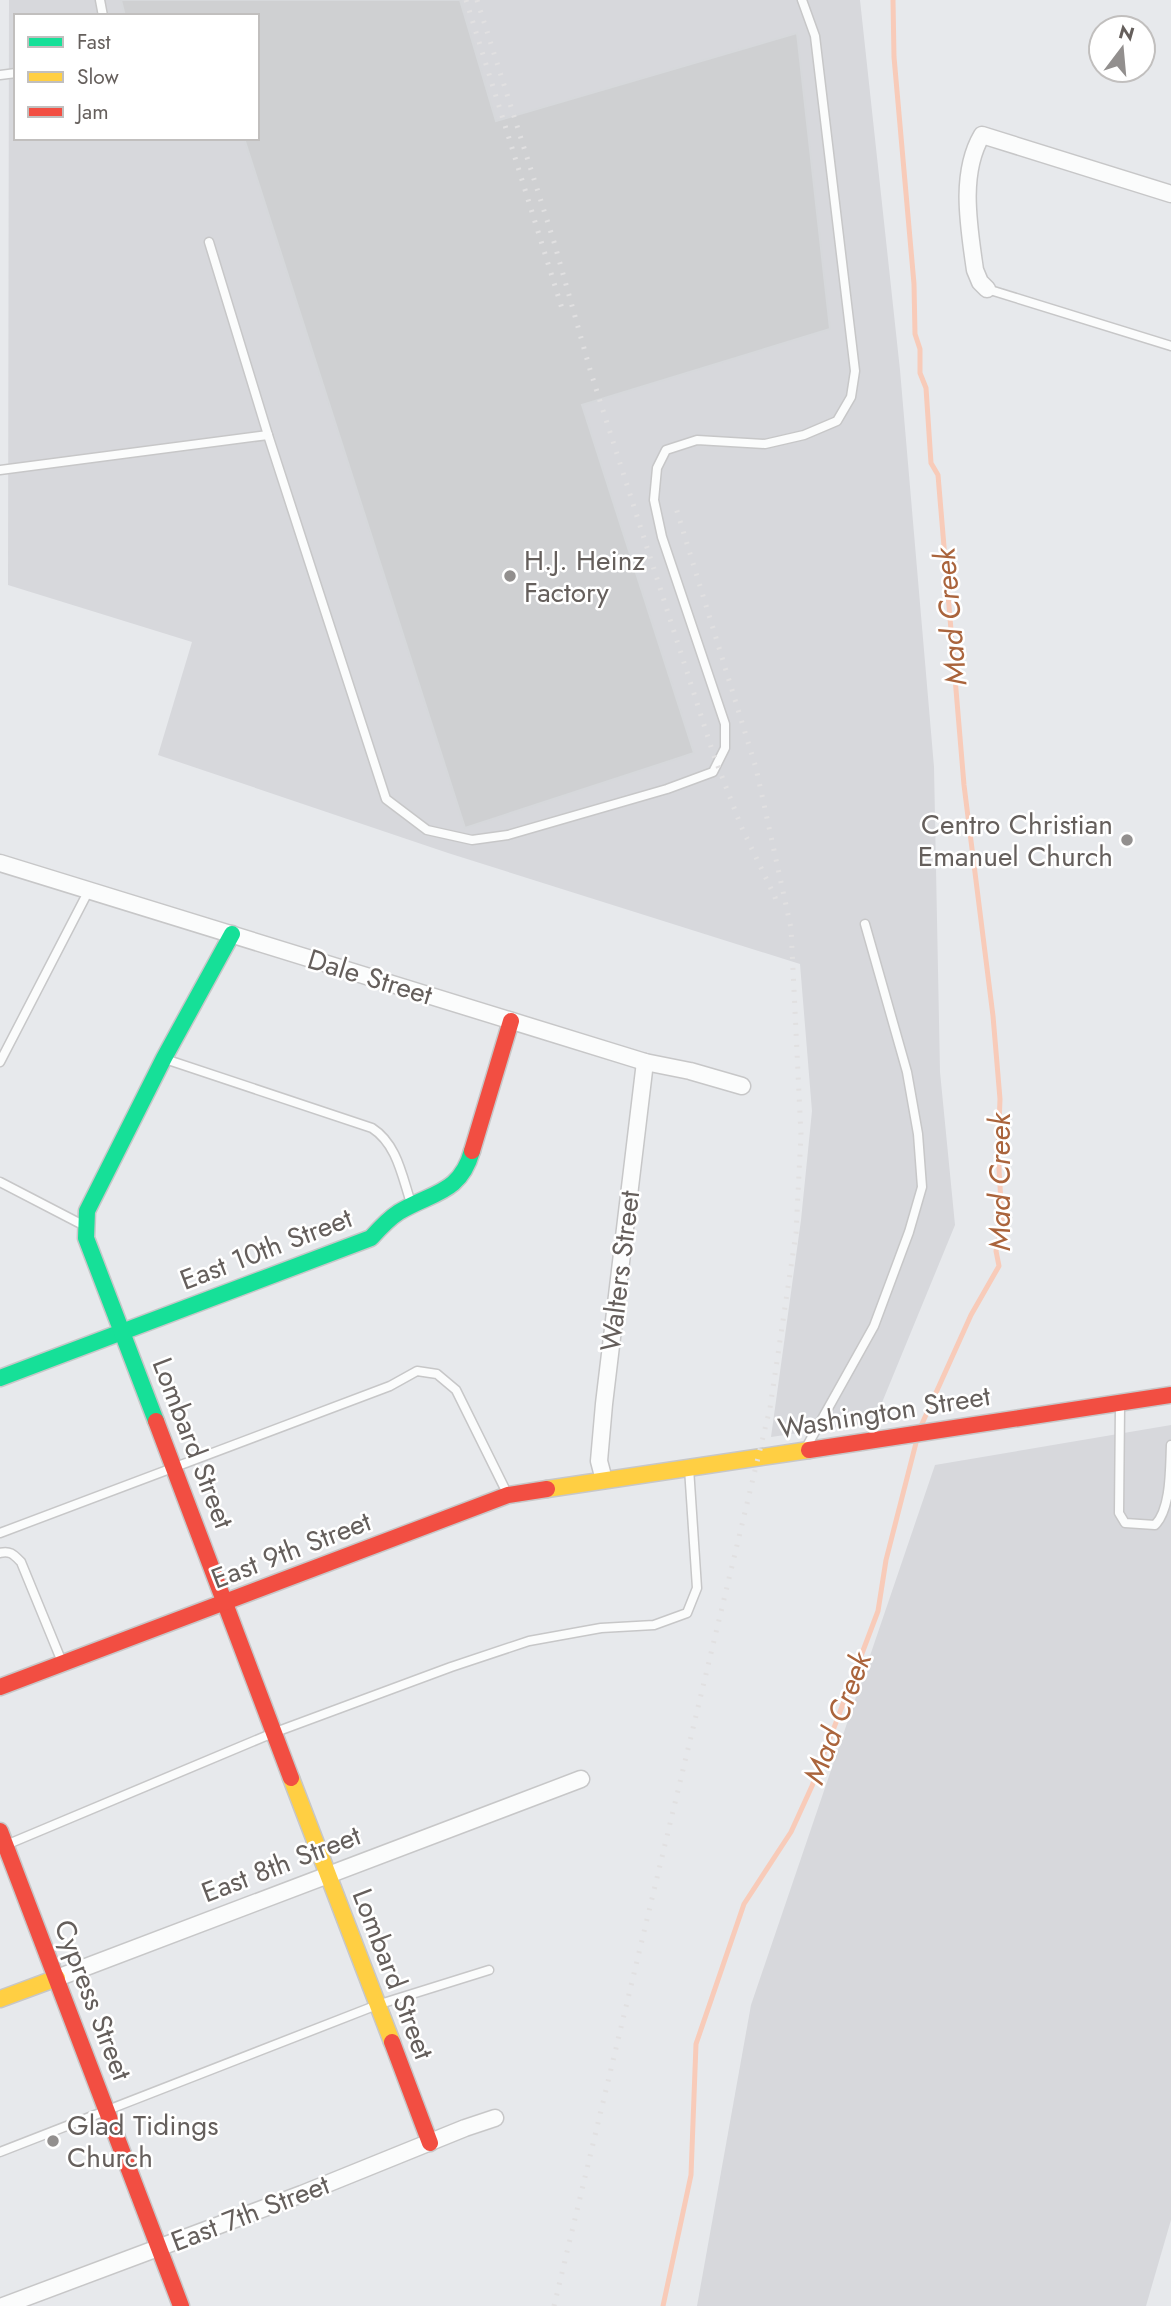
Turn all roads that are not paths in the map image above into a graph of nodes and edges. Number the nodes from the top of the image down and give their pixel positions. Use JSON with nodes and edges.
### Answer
{"nodes":[{"id":1,"x":802,"y":0,"type":"edge"},
{"id":2,"x":1171,"y":194,"type":"edge"},
{"id":3,"x":209,"y":242,"type":"dead end"},
{"id":4,"x":987,"y":289,"type":"joint"},
{"id":5,"x":1171,"y":346,"type":"edge"},
{"id":6,"x":268,"y":435,"type":"junction"},
{"id":7,"x":0,"y":470,"type":"edge"},
{"id":8,"x":0,"y":863,"type":"edge"},
{"id":9,"x":89,"y":890,"type":"junction"},
{"id":10,"x":865,"y":924,"type":"dead end"},
{"id":11,"x":232,"y":934,"type":"junction"},
{"id":12,"x":511,"y":1021,"type":"junction"},
{"id":13,"x":164,"y":1058,"type":"junction"},
{"id":14,"x":0,"y":1062,"type":"edge"},
{"id":15,"x":645,"y":1062,"type":"junction"},
{"id":16,"x":742,"y":1086,"type":"dead end"},
{"id":17,"x":0,"y":1182,"type":"edge"},
{"id":18,"x":412,"y":1206,"type":"junction"},
{"id":19,"x":85,"y":1226,"type":"junction"},
{"id":20,"x":122,"y":1331,"type":"junction"},
{"id":21,"x":0,"y":1378,"type":"edge"},
{"id":22,"x":1171,"y":1395,"type":"edge"},
{"id":23,"x":1120,"y":1403,"type":"junction"},
{"id":24,"x":1171,"y":1445,"type":"edge"},
{"id":25,"x":805,"y":1449,"type":"junction"},
{"id":26,"x":174,"y":1467,"type":"junction"},
{"id":27,"x":689,"y":1467,"type":"junction"},
{"id":28,"x":604,"y":1480,"type":"junction"},
{"id":29,"x":508,"y":1495,"type":"junction"},
{"id":30,"x":0,"y":1533,"type":"edge"},
{"id":31,"x":0,"y":1553,"type":"edge"},
{"id":32,"x":224,"y":1603,"type":"junction"},
{"id":33,"x":62,"y":1662,"type":"junction"},
{"id":34,"x":0,"y":1687,"type":"edge"},
{"id":35,"x":273,"y":1733,"type":"junction"},
{"id":36,"x":581,"y":1779,"type":"dead end"},
{"id":37,"x":2,"y":1841,"type":"edge"},
{"id":38,"x":327,"y":1875,"type":"junction"},
{"id":39,"x":489,"y":1970,"type":"dead end"},
{"id":40,"x":57,"y":1978,"type":"junction"},
{"id":41,"x":0,"y":1999,"type":"edge"},
{"id":42,"x":377,"y":2005,"type":"junction"},
{"id":43,"x":106,"y":2111,"type":"junction"},
{"id":44,"x":495,"y":2118,"type":"dead end"},
{"id":45,"x":430,"y":2143,"type":"junction"},
{"id":46,"x":0,"y":2152,"type":"edge"},
{"id":47,"x":159,"y":2247,"type":"junction"},
{"id":48,"x":3,"y":2306,"type":"edge"},
{"id":49,"x":181,"y":2306,"type":"edge"}],
"edges":[{"from":1,"to":6,"type":"lane"},
{"from":2,"to":4,"type":"street"},
{"from":3,"to":6,"type":"lane"},
{"from":4,"to":5,"type":"lane"},
{"from":6,"to":7,"type":"lane"},
{"from":8,"to":9,"type":"street","name":"Dale Street"},
{"from":9,"to":11,"type":"street","name":"Dale Street"},
{"from":9,"to":14,"type":"lane"},
{"from":10,"to":25,"type":"lane"},
{"from":11,"to":12,"type":"street","name":"Dale Street"},
{"from":11,"to":13,"type":"street"},
{"from":12,"to":15,"type":"street","name":"Dale Street"},
{"from":12,"to":18,"type":"street","name":"East 10th Street"},
{"from":13,"to":18,"type":"lane"},
{"from":13,"to":19,"type":"street"},
{"from":15,"to":16,"type":"street","name":"Dale Street"},
{"from":15,"to":28,"type":"street","name":"Walters Street"},
{"from":17,"to":19,"type":"lane"},
{"from":18,"to":20,"type":"street","name":"East 10th Street"},
{"from":19,"to":20,"type":"street","name":"Lombard Street"},
{"from":20,"to":21,"type":"street","name":"East 10th Street"},
{"from":20,"to":26,"type":"street","name":"Lombard Street"},
{"from":22,"to":23,"type":"street","name":"Washington Street"},
{"from":23,"to":24,"type":"lane"},
{"from":23,"to":25,"type":"street","name":"Washington Street"},
{"from":25,"to":27,"type":"street","name":"Washington Street"},
{"from":26,"to":29,"type":"lane"},
{"from":26,"to":30,"type":"lane"},
{"from":26,"to":32,"type":"street","name":"Lombard Street"},
{"from":27,"to":28,"type":"street","name":"Washington Street"},
{"from":27,"to":35,"type":"lane"},
{"from":28,"to":29,"type":"street","name":"East 9th Street"},
{"from":29,"to":32,"type":"street","name":"East 9th Street"},
{"from":31,"to":33,"type":"lane"},
{"from":32,"to":33,"type":"street","name":"East 9th Street"},
{"from":32,"to":35,"type":"street","name":"Lombard Street"},
{"from":33,"to":34,"type":"street","name":"East 9th Street"},
{"from":35,"to":37,"type":"lane"},
{"from":35,"to":38,"type":"street","name":"Lombard Street"},
{"from":36,"to":38,"type":"street","name":"East 8th Street"},
{"from":37,"to":40,"type":"street","name":"Cypress Street"},
{"from":38,"to":40,"type":"street","name":"East 8th Street"},
{"from":38,"to":42,"type":"street","name":"Lombard Street"},
{"from":39,"to":42,"type":"lane"},
{"from":40,"to":41,"type":"street","name":"East 8th Street"},
{"from":40,"to":43,"type":"street","name":"Cypress Street"},
{"from":42,"to":43,"type":"lane"},
{"from":42,"to":45,"type":"street","name":"Lombard Street"},
{"from":43,"to":46,"type":"lane"},
{"from":43,"to":47,"type":"street","name":"Cypress Street"},
{"from":44,"to":45,"type":"street","name":"East 7th Street"},
{"from":45,"to":47,"type":"street","name":"East 7th Street"},
{"from":47,"to":48,"type":"street","name":"East 7th Street"},
{"from":47,"to":49,"type":"street","name":"Cypress Street"}]}
